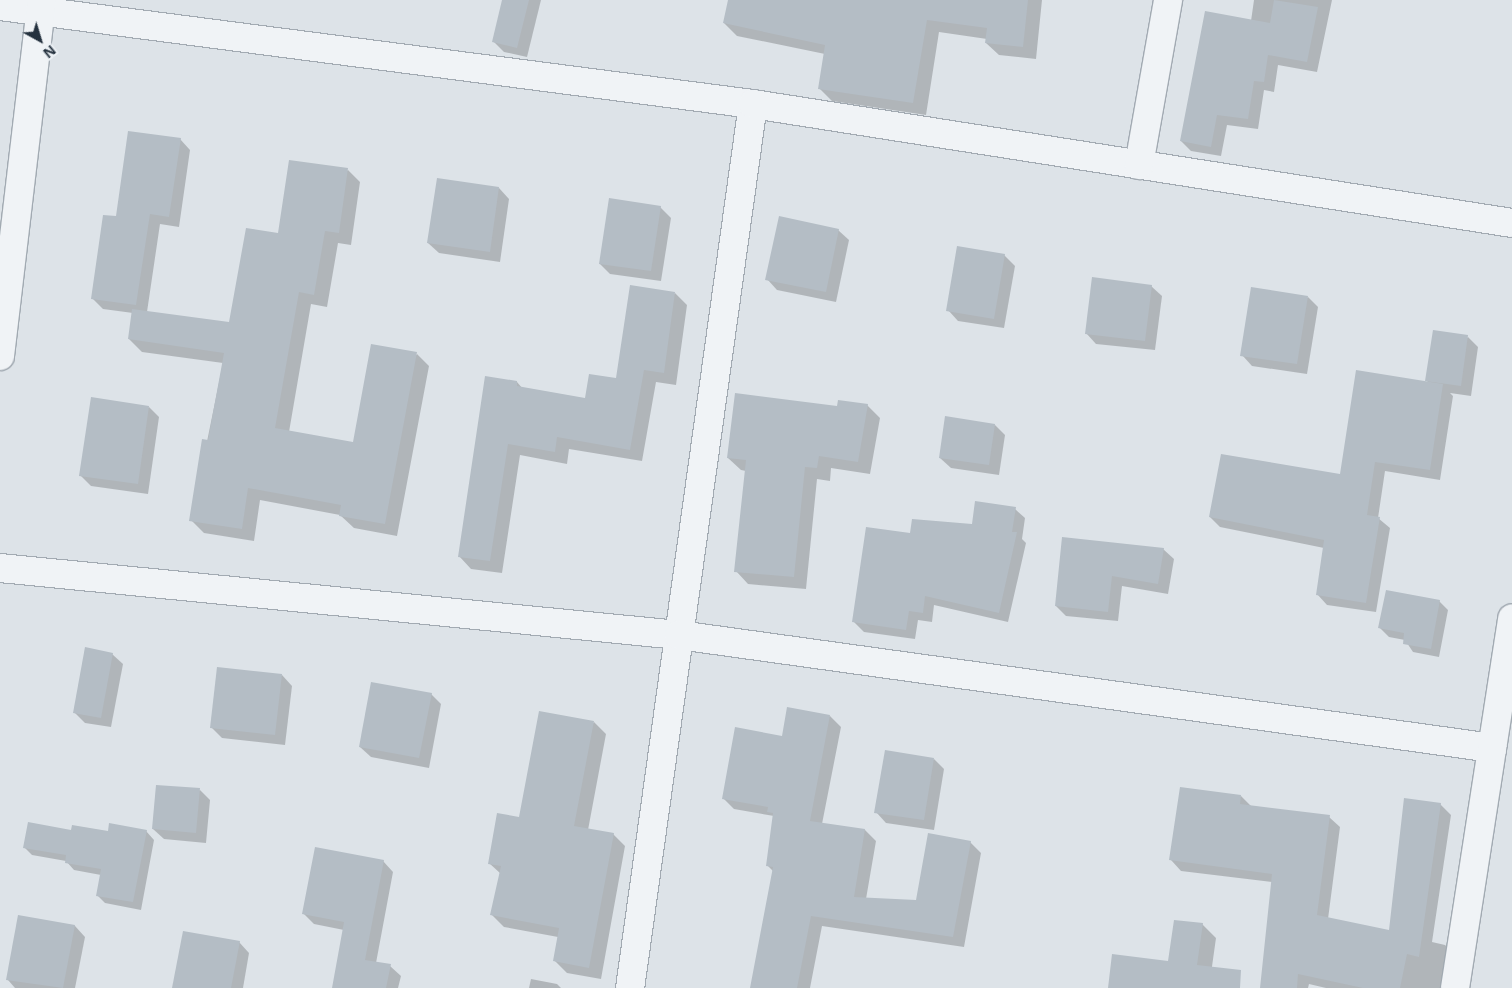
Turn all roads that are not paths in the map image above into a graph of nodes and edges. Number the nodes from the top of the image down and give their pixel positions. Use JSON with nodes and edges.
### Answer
{"nodes":[{"id":1,"x":1168,"y":0,"type":"edge"},
{"id":2,"x":41,"y":5,"type":"edge"},
{"id":3,"x":0,"y":6,"type":"edge"},
{"id":4,"x":753,"y":104,"type":"junction"},
{"id":5,"x":1139,"y":165,"type":"junction"},
{"id":6,"x":1512,"y":223,"type":"edge"},
{"id":7,"x":0,"y":356,"type":"edge"},
{"id":8,"x":0,"y":568,"type":"edge"},
{"id":9,"x":1512,"y":618,"type":"edge"},
{"id":10,"x":679,"y":635,"type":"junction"},
{"id":11,"x":1492,"y":748,"type":"junction"},
{"id":12,"x":630,"y":988,"type":"edge"},
{"id":13,"x":1455,"y":988,"type":"edge"}],
"edges":[{"from":1,"to":5,"type":"street"},
{"from":2,"to":3,"type":"street"},
{"from":2,"to":4,"type":"street"},
{"from":2,"to":7,"type":"street"},
{"from":4,"to":5,"type":"street"},
{"from":4,"to":10,"type":"street"},
{"from":5,"to":6,"type":"street"},
{"from":8,"to":10,"type":"street"},
{"from":9,"to":11,"type":"street"},
{"from":10,"to":11,"type":"street"},
{"from":10,"to":12,"type":"street"},
{"from":11,"to":13,"type":"street"}]}
